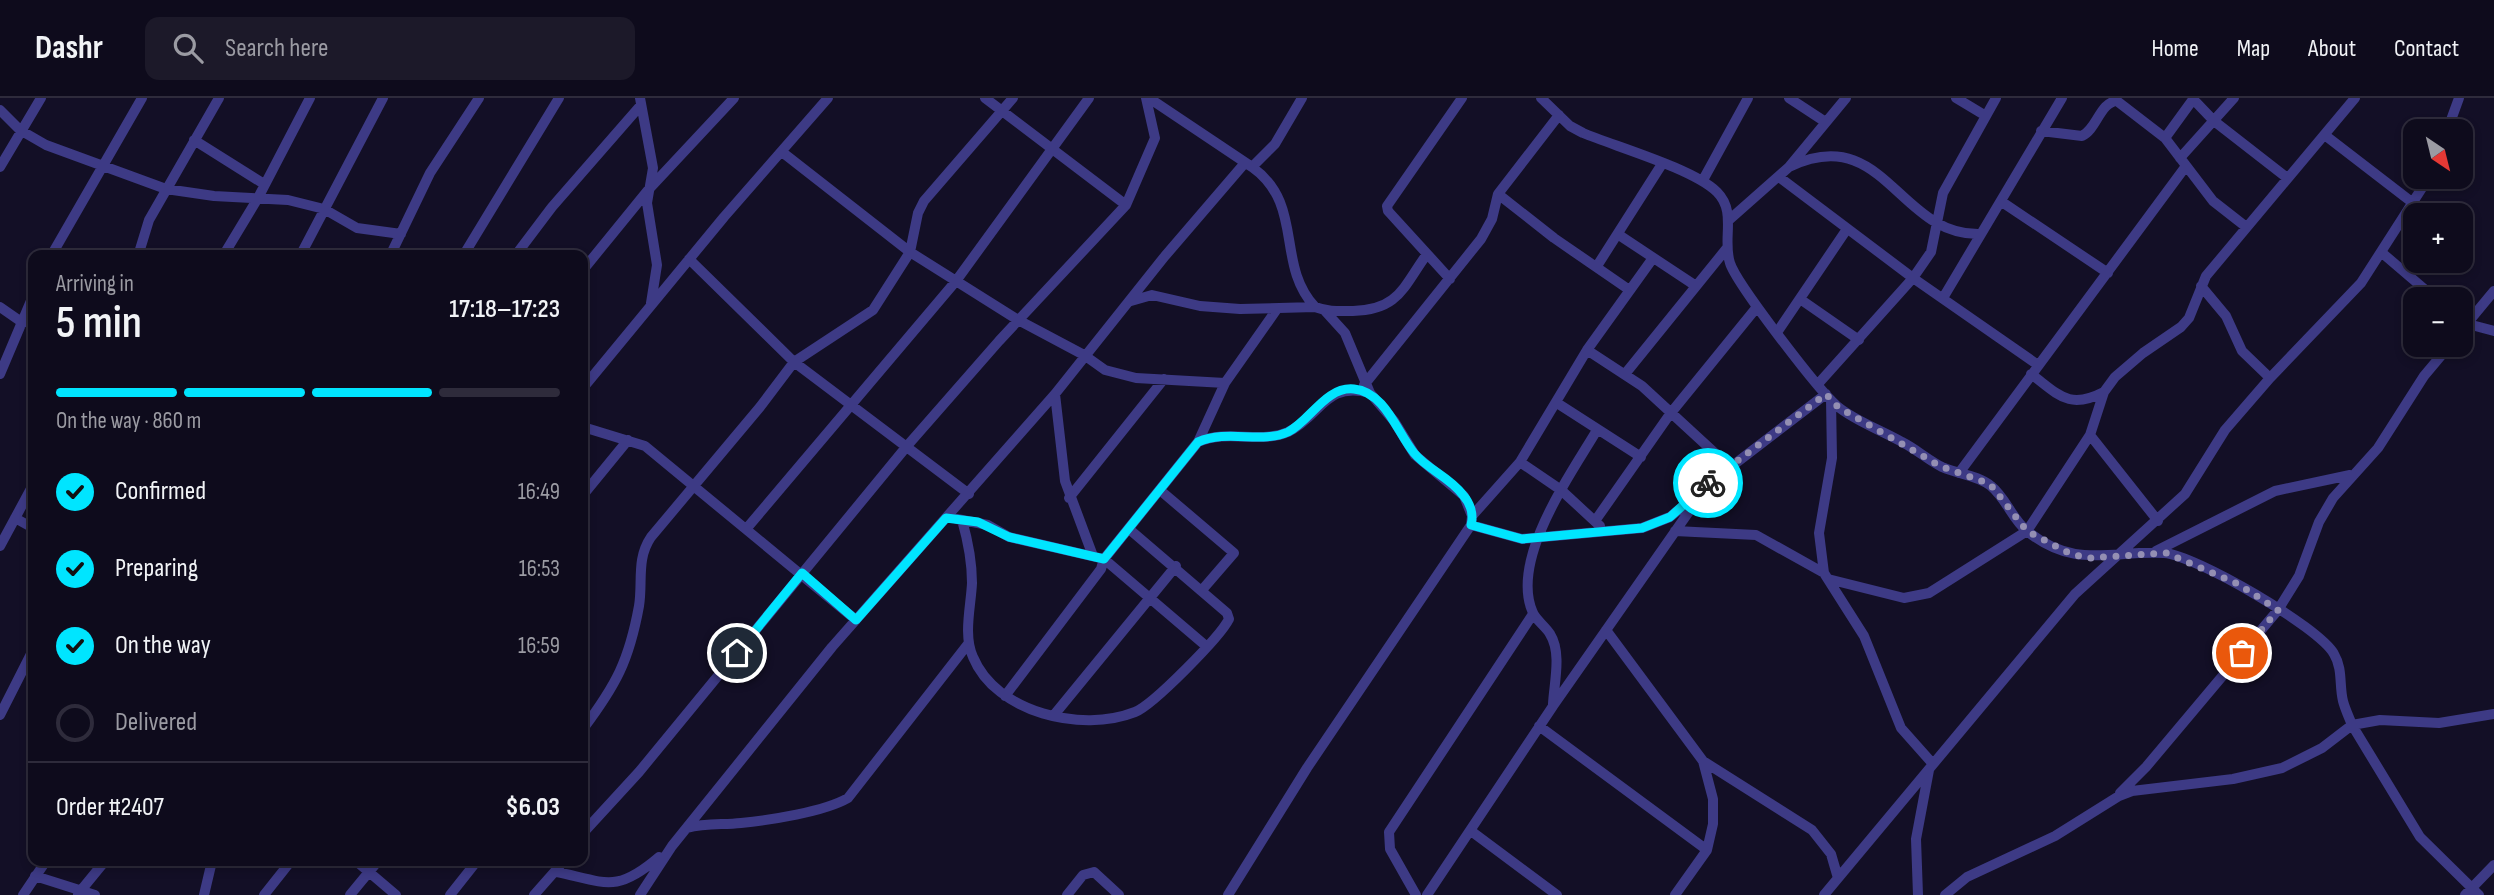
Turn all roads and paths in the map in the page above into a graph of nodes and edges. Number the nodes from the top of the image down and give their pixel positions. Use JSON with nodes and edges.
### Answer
{"nodes":[{"id":1,"x":41,"y":98,"type":"edge"},
{"id":2,"x":142,"y":98,"type":"edge"},
{"id":3,"x":219,"y":98,"type":"edge"},
{"id":4,"x":310,"y":98,"type":"edge"},
{"id":5,"x":383,"y":98,"type":"edge"},
{"id":6,"x":479,"y":98,"type":"edge"},
{"id":7,"x":559,"y":98,"type":"edge"},
{"id":8,"x":734,"y":98,"type":"edge"},
{"id":9,"x":828,"y":98,"type":"edge"},
{"id":10,"x":985,"y":98,"type":"edge"},
{"id":11,"x":1013,"y":98,"type":"edge"},
{"id":12,"x":1089,"y":98,"type":"edge"},
{"id":13,"x":1147,"y":98,"type":"edge"},
{"id":14,"x":1303,"y":98,"type":"edge"},
{"id":15,"x":1462,"y":98,"type":"edge"},
{"id":16,"x":1541,"y":98,"type":"edge"},
{"id":17,"x":1748,"y":98,"type":"edge"},
{"id":18,"x":1789,"y":98,"type":"edge"},
{"id":19,"x":1846,"y":98,"type":"edge"},
{"id":20,"x":1956,"y":98,"type":"edge"},
{"id":21,"x":1996,"y":98,"type":"edge"},
{"id":22,"x":2062,"y":98,"type":"edge"},
{"id":23,"x":2234,"y":98,"type":"edge"},
{"id":24,"x":2356,"y":98,"type":"edge"},
{"id":25,"x":2459,"y":98,"type":"edge"},
{"id":26,"x":2193,"y":99,"type":"edge"},
{"id":27,"x":640,"y":102,"type":"edge"},
{"id":28,"x":0,"y":110,"type":"edge"},
{"id":29,"x":1003,"y":112,"type":"junction"},
{"id":30,"x":1559,"y":116,"type":"junction"},
{"id":31,"x":1986,"y":116,"type":"junction"},
{"id":32,"x":2451,"y":119,"type":"edge"},
{"id":33,"x":1824,"y":121,"type":"junction"},
{"id":34,"x":2214,"y":121,"type":"junction"},
{"id":35,"x":20,"y":130,"type":"junction"},
{"id":36,"x":2041,"y":131,"type":"junction"},
{"id":37,"x":2326,"y":136,"type":"junction"},
{"id":38,"x":2165,"y":138,"type":"junction"},
{"id":39,"x":194,"y":140,"type":"junction"},
{"id":40,"x":1054,"y":150,"type":"junction"},
{"id":41,"x":782,"y":152,"type":"junction"},
{"id":42,"x":2183,"y":162,"type":"junction"},
{"id":43,"x":1662,"y":164,"type":"junction"},
{"id":44,"x":1248,"y":165,"type":"junction"},
{"id":45,"x":0,"y":167,"type":"edge"},
{"id":46,"x":103,"y":167,"type":"junction"},
{"id":47,"x":1789,"y":167,"type":"junction"},
{"id":48,"x":1779,"y":177,"type":"junction"},
{"id":49,"x":2286,"y":177,"type":"junction"},
{"id":50,"x":1703,"y":180,"type":"junction"},
{"id":51,"x":264,"y":184,"type":"junction"},
{"id":52,"x":166,"y":189,"type":"junction"},
{"id":53,"x":649,"y":189,"type":"junction"},
{"id":54,"x":2422,"y":189,"type":"edge"},
{"id":55,"x":1498,"y":194,"type":"junction"},
{"id":56,"x":258,"y":198,"type":"junction"},
{"id":57,"x":2002,"y":202,"type":"junction"},
{"id":58,"x":2413,"y":203,"type":"joint"},
{"id":59,"x":1126,"y":205,"type":"junction"},
{"id":60,"x":324,"y":209,"type":"junction"},
{"id":61,"x":2403,"y":218,"type":"edge"},
{"id":62,"x":1729,"y":220,"type":"junction"},
{"id":63,"x":1936,"y":224,"type":"junction"},
{"id":64,"x":2245,"y":226,"type":"junction"},
{"id":65,"x":1847,"y":229,"type":"junction"},
{"id":66,"x":401,"y":234,"type":"junction"},
{"id":67,"x":1981,"y":234,"type":"junction"},
{"id":68,"x":1619,"y":235,"type":"junction"},
{"id":69,"x":1727,"y":248,"type":"junction"},
{"id":70,"x":55,"y":250,"type":"edge"},
{"id":71,"x":140,"y":250,"type":"edge"},
{"id":72,"x":227,"y":250,"type":"edge"},
{"id":73,"x":303,"y":250,"type":"edge"},
{"id":74,"x":393,"y":250,"type":"edge"},
{"id":75,"x":467,"y":250,"type":"edge"},
{"id":76,"x":520,"y":250,"type":"edge"},
{"id":77,"x":910,"y":251,"type":"junction"},
{"id":78,"x":2381,"y":252,"type":"junction"},
{"id":79,"x":1427,"y":254,"type":"junction"},
{"id":80,"x":1653,"y":258,"type":"junction"},
{"id":81,"x":689,"y":259,"type":"junction"},
{"id":82,"x":588,"y":264,"type":"edge"},
{"id":83,"x":1597,"y":266,"type":"junction"},
{"id":84,"x":2108,"y":273,"type":"junction"},
{"id":85,"x":1913,"y":278,"type":"junction"},
{"id":86,"x":1450,"y":279,"type":"junction"},
{"id":87,"x":956,"y":281,"type":"junction"},
{"id":88,"x":1696,"y":286,"type":"junction"},
{"id":89,"x":2201,"y":286,"type":"junction"},
{"id":90,"x":2422,"y":287,"type":"edge"},
{"id":91,"x":1628,"y":289,"type":"junction"},
{"id":92,"x":2494,"y":290,"type":"edge"},
{"id":93,"x":1942,"y":298,"type":"junction"},
{"id":94,"x":1800,"y":299,"type":"junction"},
{"id":95,"x":1131,"y":302,"type":"junction"},
{"id":96,"x":651,"y":306,"type":"junction"},
{"id":97,"x":1757,"y":306,"type":"junction"},
{"id":98,"x":0,"y":307,"type":"edge"},
{"id":99,"x":1277,"y":309,"type":"junction"},
{"id":100,"x":1320,"y":309,"type":"junction"},
{"id":101,"x":28,"y":310,"type":"edge"},
{"id":102,"x":2473,"y":314,"type":"edge"},
{"id":103,"x":1018,"y":320,"type":"junction"},
{"id":104,"x":23,"y":323,"type":"junction"},
{"id":105,"x":2473,"y":328,"type":"edge"},
{"id":106,"x":1778,"y":331,"type":"junction"},
{"id":107,"x":2494,"y":331,"type":"edge"},
{"id":108,"x":1859,"y":340,"type":"junction"},
{"id":109,"x":1587,"y":350,"type":"junction"},
{"id":110,"x":1084,"y":355,"type":"junction"},
{"id":111,"x":2440,"y":357,"type":"edge"},
{"id":112,"x":794,"y":362,"type":"junction"},
{"id":113,"x":2034,"y":370,"type":"junction"},
{"id":114,"x":0,"y":374,"type":"edge"},
{"id":115,"x":1625,"y":374,"type":"junction"},
{"id":116,"x":2270,"y":378,"type":"junction"},
{"id":117,"x":1164,"y":379,"type":"junction"},
{"id":118,"x":588,"y":382,"type":"edge"},
{"id":119,"x":1225,"y":383,"type":"junction"},
{"id":120,"x":1818,"y":384,"type":"junction"},
{"id":121,"x":1367,"y":389,"type":"junction"},
{"id":122,"x":2104,"y":392,"type":"junction"},
{"id":123,"x":1055,"y":394,"type":"junction"},
{"id":124,"x":1828,"y":397,"type":"junction"},
{"id":125,"x":1557,"y":403,"type":"junction"},
{"id":126,"x":850,"y":404,"type":"junction"},
{"id":127,"x":1670,"y":414,"type":"junction"},
{"id":128,"x":588,"y":428,"type":"edge"},
{"id":129,"x":1597,"y":430,"type":"junction"},
{"id":130,"x":2090,"y":435,"type":"junction"},
{"id":131,"x":628,"y":440,"type":"junction"},
{"id":132,"x":1198,"y":442,"type":"junction"},
{"id":133,"x":907,"y":446,"type":"junction"},
{"id":134,"x":1641,"y":457,"type":"junction"},
{"id":135,"x":1520,"y":462,"type":"junction"},
{"id":136,"x":1730,"y":467,"type":"junction"},
{"id":137,"x":1959,"y":473,"type":"junction"},
{"id":138,"x":2350,"y":475,"type":"junction"},
{"id":139,"x":1709,"y":483,"type":"junction"},
{"id":140,"x":696,"y":485,"type":"junction"},
{"id":141,"x":588,"y":489,"type":"edge"},
{"id":142,"x":1561,"y":490,"type":"junction"},
{"id":143,"x":1161,"y":491,"type":"junction"},
{"id":144,"x":28,"y":494,"type":"edge"},
{"id":145,"x":969,"y":494,"type":"junction"},
{"id":146,"x":1069,"y":498,"type":"junction"},
{"id":147,"x":15,"y":517,"type":"junction"},
{"id":148,"x":946,"y":518,"type":"junction"},
{"id":149,"x":962,"y":520,"type":"junction"},
{"id":150,"x":1471,"y":520,"type":"junction"},
{"id":151,"x":1595,"y":521,"type":"junction"},
{"id":152,"x":2158,"y":521,"type":"junction"},
{"id":153,"x":28,"y":525,"type":"edge"},
{"id":154,"x":747,"y":528,"type":"junction"},
{"id":155,"x":1129,"y":529,"type":"junction"},
{"id":156,"x":1605,"y":530,"type":"junction"},
{"id":157,"x":1675,"y":531,"type":"junction"},
{"id":158,"x":2027,"y":531,"type":"junction"},
{"id":159,"x":1538,"y":538,"type":"junction"},
{"id":160,"x":0,"y":546,"type":"edge"},
{"id":161,"x":2151,"y":553,"type":"junction"},
{"id":162,"x":2118,"y":555,"type":"junction"},
{"id":163,"x":1098,"y":558,"type":"junction"},
{"id":164,"x":1175,"y":566,"type":"junction"},
{"id":165,"x":802,"y":573,"type":"junction"},
{"id":166,"x":1826,"y":576,"type":"junction"},
{"id":167,"x":1202,"y":590,"type":"junction"},
{"id":168,"x":1150,"y":598,"type":"junction"},
{"id":169,"x":2278,"y":610,"type":"junction"},
{"id":170,"x":1533,"y":614,"type":"junction"},
{"id":171,"x":856,"y":620,"type":"junction"},
{"id":172,"x":1606,"y":630,"type":"junction"},
{"id":173,"x":968,"y":644,"type":"junction"},
{"id":174,"x":1206,"y":646,"type":"junction"},
{"id":175,"x":28,"y":660,"type":"edge"},
{"id":176,"x":1005,"y":696,"type":"junction"},
{"id":177,"x":1553,"y":706,"type":"junction"},
{"id":178,"x":2494,"y":714,"type":"edge"},
{"id":179,"x":0,"y":715,"type":"edge"},
{"id":180,"x":1054,"y":715,"type":"junction"},
{"id":181,"x":588,"y":722,"type":"edge"},
{"id":182,"x":2353,"y":725,"type":"junction"},
{"id":183,"x":1539,"y":726,"type":"junction"},
{"id":184,"x":1703,"y":761,"type":"junction"},
{"id":185,"x":1932,"y":766,"type":"junction"},
{"id":186,"x":2112,"y":800,"type":"junction"},
{"id":187,"x":588,"y":828,"type":"edge"},
{"id":188,"x":687,"y":828,"type":"junction"},
{"id":189,"x":1471,"y":831,"type":"junction"},
{"id":190,"x":672,"y":846,"type":"junction"},
{"id":191,"x":1707,"y":850,"type":"junction"},
{"id":192,"x":2494,"y":865,"type":"edge"},
{"id":193,"x":42,"y":866,"type":"edge"},
{"id":194,"x":101,"y":866,"type":"edge"},
{"id":195,"x":211,"y":866,"type":"edge"},
{"id":196,"x":287,"y":866,"type":"edge"},
{"id":197,"x":362,"y":866,"type":"edge"},
{"id":198,"x":374,"y":866,"type":"edge"},
{"id":199,"x":473,"y":866,"type":"edge"},
{"id":200,"x":561,"y":866,"type":"edge"},
{"id":201,"x":369,"y":872,"type":"junction"},
{"id":202,"x":557,"y":872,"type":"junction"},
{"id":203,"x":35,"y":876,"type":"junction"},
{"id":204,"x":1838,"y":878,"type":"junction"},
{"id":205,"x":1826,"y":891,"type":"edge"},
{"id":206,"x":2472,"y":892,"type":"edge"},
{"id":207,"x":78,"y":893,"type":"edge"},
{"id":208,"x":23,"y":895,"type":"edge"},
{"id":209,"x":95,"y":895,"type":"edge"},
{"id":210,"x":204,"y":895,"type":"edge"},
{"id":211,"x":264,"y":895,"type":"edge"},
{"id":212,"x":350,"y":895,"type":"edge"},
{"id":213,"x":397,"y":895,"type":"edge"},
{"id":214,"x":450,"y":895,"type":"edge"},
{"id":215,"x":534,"y":895,"type":"edge"},
{"id":216,"x":640,"y":895,"type":"edge"},
{"id":217,"x":1067,"y":895,"type":"edge"},
{"id":218,"x":1119,"y":895,"type":"edge"},
{"id":219,"x":1228,"y":895,"type":"edge"},
{"id":220,"x":1416,"y":895,"type":"edge"},
{"id":221,"x":1427,"y":895,"type":"edge"},
{"id":222,"x":1557,"y":895,"type":"edge"},
{"id":223,"x":1675,"y":895,"type":"edge"},
{"id":224,"x":1818,"y":895,"type":"edge"},
{"id":225,"x":1918,"y":895,"type":"edge"},
{"id":226,"x":1945,"y":895,"type":"edge"}],
"edges":[{"from":1,"to":35,"type":"street"},
{"from":2,"to":46,"type":"street"},
{"from":3,"to":39,"type":"street"},
{"from":4,"to":51,"type":"street"},
{"from":5,"to":60,"type":"street"},
{"from":6,"to":66,"type":"street"},
{"from":7,"to":75,"type":"street"},
{"from":8,"to":53,"type":"street"},
{"from":9,"to":41,"type":"street"},
{"from":10,"to":29,"type":"street"},
{"from":11,"to":29,"type":"street"},
{"from":12,"to":40,"type":"street"},
{"from":13,"to":44,"type":"street"},
{"from":13,"to":59,"type":"street"},
{"from":14,"to":44,"type":"street"},
{"from":15,"to":79,"type":"street"},
{"from":16,"to":30,"type":"street"},
{"from":17,"to":50,"type":"street"},
{"from":18,"to":33,"type":"street"},
{"from":19,"to":33,"type":"street"},
{"from":20,"to":31,"type":"street"},
{"from":21,"to":31,"type":"street"},
{"from":22,"to":36,"type":"street"},
{"from":23,"to":34,"type":"street"},
{"from":24,"to":37,"type":"street"},
{"from":25,"to":32,"type":"street"},
{"from":26,"to":34,"type":"street"},
{"from":26,"to":38,"type":"street"},
{"from":27,"to":53,"type":"street"},
{"from":27,"to":76,"type":"street"},
{"from":28,"to":35,"type":"street"},
{"from":29,"to":40,"type":"street"},
{"from":29,"to":77,"type":"street"},
{"from":30,"to":43,"type":"street"},
{"from":30,"to":55,"type":"street"},
{"from":31,"to":63,"type":"street"},
{"from":33,"to":47,"type":"street"},
{"from":34,"to":42,"type":"street"},
{"from":34,"to":49,"type":"street"},
{"from":35,"to":45,"type":"street"},
{"from":35,"to":46,"type":"street"},
{"from":36,"to":38,"type":"street"},
{"from":36,"to":57,"type":"street"},
{"from":37,"to":49,"type":"street"},
{"from":37,"to":58,"type":"street"},
{"from":38,"to":42,"type":"street"},
{"from":39,"to":51,"type":"street"},
{"from":39,"to":52,"type":"street"},
{"from":40,"to":59,"type":"street"},
{"from":40,"to":87,"type":"street"},
{"from":41,"to":77,"type":"street"},
{"from":41,"to":81,"type":"street"},
{"from":42,"to":64,"type":"street"},
{"from":42,"to":84,"type":"street"},
{"from":43,"to":50,"type":"street"},
{"from":43,"to":68,"type":"street"},
{"from":44,"to":95,"type":"street"},
{"from":44,"to":100,"type":"street"},
{"from":46,"to":52,"type":"street"},
{"from":46,"to":70,"type":"street"},
{"from":47,"to":48,"type":"street"},
{"from":47,"to":63,"type":"street"},
{"from":48,"to":62,"type":"street"},
{"from":48,"to":65,"type":"street"},
{"from":49,"to":64,"type":"street"},
{"from":50,"to":62,"type":"street"},
{"from":51,"to":56,"type":"street"},
{"from":52,"to":56,"type":"street"},
{"from":52,"to":71,"type":"street"},
{"from":53,"to":82,"type":"street"},
{"from":53,"to":96,"type":"street"},
{"from":54,"to":58,"type":"street"},
{"from":55,"to":83,"type":"street"},
{"from":55,"to":86,"type":"street"},
{"from":56,"to":60,"type":"street"},
{"from":56,"to":72,"type":"street"},
{"from":57,"to":67,"type":"street"},
{"from":57,"to":84,"type":"street"},
{"from":59,"to":103,"type":"street"},
{"from":60,"to":66,"type":"street"},
{"from":60,"to":73,"type":"street"},
{"from":61,"to":78,"type":"street"},
{"from":62,"to":69,"type":"street"},
{"from":63,"to":67,"type":"street"},
{"from":63,"to":85,"type":"street"},
{"from":64,"to":89,"type":"street"},
{"from":65,"to":85,"type":"street"},
{"from":65,"to":94,"type":"street"},
{"from":66,"to":74,"type":"street"},
{"from":67,"to":93,"type":"street"},
{"from":68,"to":80,"type":"street"},
{"from":68,"to":83,"type":"street"},
{"from":69,"to":88,"type":"street"},
{"from":69,"to":97,"type":"street"},
{"from":77,"to":87,"type":"street"},
{"from":77,"to":112,"type":"street"},
{"from":78,"to":90,"type":"street"},
{"from":78,"to":116,"type":"street"},
{"from":79,"to":86,"type":"street"},
{"from":79,"to":100,"type":"street"},
{"from":80,"to":88,"type":"street"},
{"from":80,"to":91,"type":"street"},
{"from":81,"to":96,"type":"street"},
{"from":81,"to":112,"type":"street"},
{"from":83,"to":91,"type":"street"},
{"from":84,"to":113,"type":"street"},
{"from":85,"to":93,"type":"street"},
{"from":85,"to":108,"type":"street"},
{"from":86,"to":121,"type":"street"},
{"from":87,"to":103,"type":"street"},
{"from":87,"to":126,"type":"street"},
{"from":88,"to":115,"type":"street"},
{"from":89,"to":116,"type":"street"},
{"from":89,"to":122,"type":"street"},
{"from":91,"to":109,"type":"street"},
{"from":92,"to":102,"type":"street"},
{"from":93,"to":113,"type":"street"},
{"from":94,"to":106,"type":"street"},
{"from":94,"to":108,"type":"street"},
{"from":95,"to":99,"type":"street"},
{"from":95,"to":110,"type":"street"},
{"from":96,"to":118,"type":"street"},
{"from":97,"to":106,"type":"street"},
{"from":97,"to":127,"type":"street"},
{"from":98,"to":104,"type":"street"},
{"from":99,"to":100,"type":"street"},
{"from":99,"to":119,"type":"street"},
{"from":100,"to":121,"type":"street"},
{"from":101,"to":104,"type":"street"},
{"from":103,"to":110,"type":"street"},
{"from":103,"to":133,"type":"street"},
{"from":104,"to":114,"type":"street"},
{"from":105,"to":107,"type":"street"},
{"from":106,"to":120,"type":"street"},
{"from":108,"to":120,"type":"street"},
{"from":109,"to":115,"type":"street"},
{"from":109,"to":125,"type":"street"},
{"from":110,"to":117,"type":"street"},
{"from":110,"to":123,"type":"street"},
{"from":111,"to":138,"type":"street"},
{"from":112,"to":126,"type":"street"},
{"from":112,"to":140,"type":"street"},
{"from":113,"to":122,"type":"street"},
{"from":113,"to":137,"type":"street"},
{"from":115,"to":127,"type":"street"},
{"from":116,"to":152,"type":"street"},
{"from":117,"to":119,"type":"street"},
{"from":117,"to":146,"type":"street"},
{"from":119,"to":132,"type":"street"},
{"from":120,"to":124,"type":"street"},
{"from":121,"to":132,"type":"street"},
{"from":121,"to":150,"type":"street"},
{"from":122,"to":130,"type":"street"},
{"from":123,"to":145,"type":"street"},
{"from":123,"to":146,"type":"street"},
{"from":124,"to":136,"type":"street"},
{"from":124,"to":137,"type":"street"},
{"from":124,"to":166,"type":"street"},
{"from":125,"to":129,"type":"street"},
{"from":125,"to":135,"type":"street"},
{"from":126,"to":133,"type":"street"},
{"from":126,"to":154,"type":"street"},
{"from":127,"to":134,"type":"street"},
{"from":127,"to":136,"type":"street"},
{"from":128,"to":131,"type":"street"},
{"from":129,"to":134,"type":"street"},
{"from":129,"to":142,"type":"street"},
{"from":130,"to":152,"type":"street"},
{"from":130,"to":158,"type":"street"},
{"from":131,"to":140,"type":"street"},
{"from":131,"to":141,"type":"street"},
{"from":132,"to":143,"type":"street"},
{"from":133,"to":145,"type":"street"},
{"from":133,"to":165,"type":"street"},
{"from":134,"to":151,"type":"street"},
{"from":135,"to":142,"type":"street"},
{"from":135,"to":150,"type":"street"},
{"from":136,"to":139,"type":"street"},
{"from":137,"to":158,"type":"street"},
{"from":138,"to":161,"type":"street"},
{"from":138,"to":169,"type":"street"},
{"from":139,"to":156,"type":"street"},
{"from":139,"to":157,"type":"street"},
{"from":140,"to":154,"type":"street"},
{"from":140,"to":181,"type":"street"},
{"from":142,"to":151,"type":"street"},
{"from":142,"to":159,"type":"street"},
{"from":143,"to":155,"type":"street"},
{"from":143,"to":167,"type":"street"},
{"from":144,"to":147,"type":"street"},
{"from":145,"to":148,"type":"street"},
{"from":146,"to":163,"type":"street"},
{"from":147,"to":153,"type":"street"},
{"from":147,"to":160,"type":"street"},
{"from":148,"to":149,"type":"street"},
{"from":148,"to":171,"type":"street"},
{"from":149,"to":163,"type":"street"},
{"from":149,"to":173,"type":"street"},
{"from":150,"to":159,"type":"street"},
{"from":150,"to":219,"type":"street"},
{"from":151,"to":156,"type":"street"},
{"from":152,"to":162,"type":"street"},
{"from":154,"to":165,"type":"street"},
{"from":155,"to":163,"type":"street"},
{"from":155,"to":164,"type":"street"},
{"from":156,"to":159,"type":"street"},
{"from":157,"to":166,"type":"street"},
{"from":157,"to":172,"type":"street"},
{"from":158,"to":162,"type":"street"},
{"from":158,"to":166,"type":"street"},
{"from":159,"to":170,"type":"street"},
{"from":161,"to":162,"type":"street"},
{"from":161,"to":169,"type":"street"},
{"from":162,"to":185,"type":"street"},
{"from":163,"to":168,"type":"street"},
{"from":163,"to":176,"type":"street"},
{"from":164,"to":167,"type":"street"},
{"from":164,"to":168,"type":"street"},
{"from":165,"to":171,"type":"street"},
{"from":165,"to":187,"type":"street"},
{"from":166,"to":185,"type":"street"},
{"from":167,"to":174,"type":"street"},
{"from":168,"to":174,"type":"street"},
{"from":168,"to":180,"type":"street"},
{"from":169,"to":182,"type":"street"},
{"from":169,"to":186,"type":"street"},
{"from":170,"to":177,"type":"street"},
{"from":170,"to":220,"type":"street"},
{"from":171,"to":188,"type":"street"},
{"from":172,"to":177,"type":"street"},
{"from":172,"to":184,"type":"street"},
{"from":173,"to":176,"type":"street"},
{"from":173,"to":188,"type":"street"},
{"from":174,"to":180,"type":"street"},
{"from":175,"to":179,"type":"street"},
{"from":176,"to":180,"type":"street"},
{"from":177,"to":183,"type":"street"},
{"from":178,"to":182,"type":"street"},
{"from":182,"to":186,"type":"street"},
{"from":182,"to":206,"type":"street"},
{"from":183,"to":189,"type":"street"},
{"from":183,"to":191,"type":"street"},
{"from":184,"to":191,"type":"street"},
{"from":184,"to":204,"type":"street"},
{"from":185,"to":204,"type":"street"},
{"from":185,"to":225,"type":"street"},
{"from":186,"to":226,"type":"street"},
{"from":188,"to":190,"type":"street"},
{"from":189,"to":221,"type":"street"},
{"from":189,"to":222,"type":"street"},
{"from":190,"to":202,"type":"street"},
{"from":190,"to":216,"type":"street"},
{"from":191,"to":223,"type":"street"},
{"from":192,"to":206,"type":"street"},
{"from":193,"to":203,"type":"street"},
{"from":194,"to":207,"type":"street"},
{"from":195,"to":210,"type":"street"},
{"from":196,"to":211,"type":"street"},
{"from":197,"to":201,"type":"street"},
{"from":198,"to":201,"type":"street"},
{"from":199,"to":214,"type":"street"},
{"from":200,"to":202,"type":"street"},
{"from":201,"to":212,"type":"street"},
{"from":201,"to":213,"type":"street"},
{"from":202,"to":215,"type":"street"},
{"from":203,"to":207,"type":"street"},
{"from":203,"to":208,"type":"street"},
{"from":204,"to":205,"type":"street"},
{"from":205,"to":224,"type":"street"},
{"from":207,"to":209,"type":"street"},
{"from":217,"to":218,"type":"street"}]}
